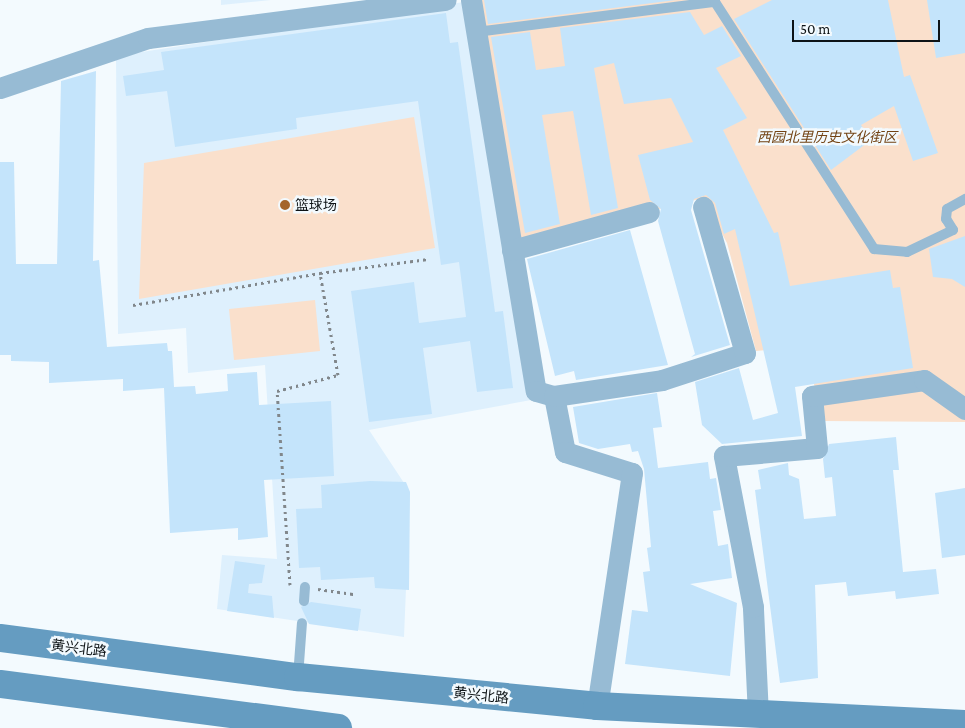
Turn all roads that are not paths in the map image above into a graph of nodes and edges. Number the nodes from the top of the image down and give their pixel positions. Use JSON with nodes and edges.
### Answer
{"nodes":[{"id":1,"x":446,"y":0,"type":"edge"},
{"id":2,"x":470,"y":0,"type":"edge"},
{"id":3,"x":476,"y":32,"type":"junction"},
{"id":4,"x":0,"y":88,"type":"edge"},
{"id":5,"x":965,"y":199,"type":"edge"},
{"id":6,"x":703,"y":207,"type":"dead end"},
{"id":7,"x":649,"y":212,"type":"dead end"},
{"id":8,"x":512,"y":250,"type":"junction"},
{"id":9,"x":554,"y":396,"type":"junction"},
{"id":10,"x":965,"y":409,"type":"edge"},
{"id":11,"x":306,"y":587,"type":"road end"},
{"id":12,"x":304,"y":601,"type":"dead end"},
{"id":13,"x":302,"y":623,"type":"dead end"},
{"id":14,"x":0,"y":638,"type":"edge"},
{"id":15,"x":298,"y":677,"type":"junction"},
{"id":16,"x":0,"y":684,"type":"edge"},
{"id":17,"x":598,"y":706,"type":"junction"},
{"id":18,"x":758,"y":715,"type":"junction"},
{"id":19,"x":965,"y":724,"type":"edge"},
{"id":20,"x":338,"y":728,"type":"edge"}],
"edges":[{"from":1,"to":4,"type":"street"},
{"from":2,"to":3,"type":"street"},
{"from":3,"to":5,"type":"lane"},
{"from":3,"to":8,"type":"street"},
{"from":6,"to":9,"type":"street"},
{"from":7,"to":8,"type":"street"},
{"from":8,"to":9,"type":"street"},
{"from":9,"to":17,"type":"street"},
{"from":10,"to":18,"type":"street"},
{"from":11,"to":12,"type":"lane"},
{"from":13,"to":15,"type":"lane"},
{"from":14,"to":15,"type":"main road","name":"黄兴北路"},
{"from":15,"to":17,"type":"main road","name":"黄兴北路"},
{"from":16,"to":20,"type":"main road"},
{"from":17,"to":18,"type":"main road","name":"黄兴北路"},
{"from":18,"to":19,"type":"main road","name":"黄兴北路"}]}
